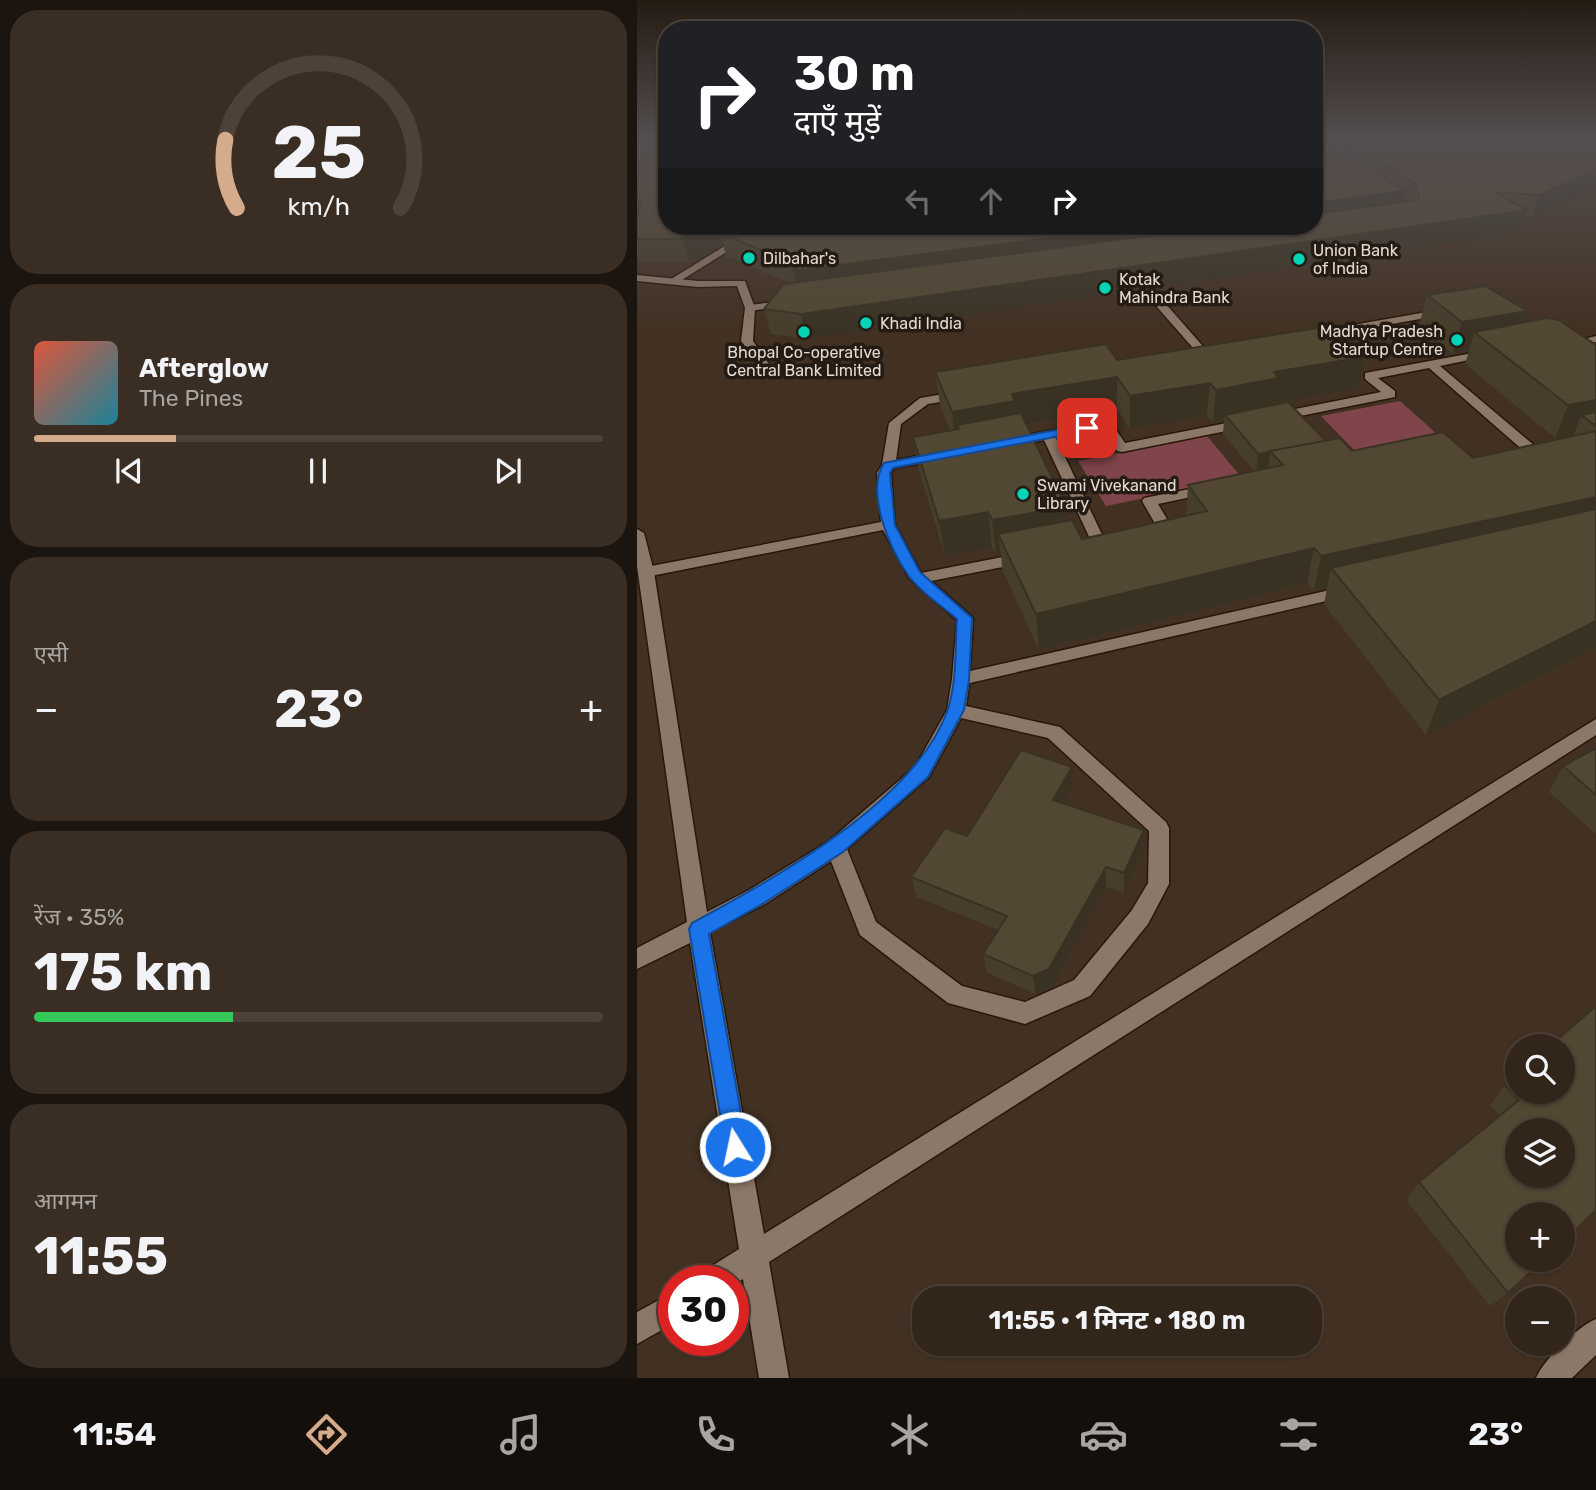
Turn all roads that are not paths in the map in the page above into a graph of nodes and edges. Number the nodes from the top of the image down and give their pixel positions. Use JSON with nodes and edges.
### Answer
{"nodes":[{"id":1,"x":748,"y":235,"type":"edge"},
{"id":2,"x":637,"y":278,"type":"edge"},
{"id":3,"x":673,"y":281,"type":"junction"},
{"id":4,"x":797,"y":301,"type":"edge"},
{"id":5,"x":1161,"y":305,"type":"dead end"},
{"id":6,"x":750,"y":308,"type":"junction"},
{"id":7,"x":1460,"y":309,"type":"edge"},
{"id":8,"x":1298,"y":337,"type":"edge"},
{"id":9,"x":1596,"y":339,"type":"edge"},
{"id":10,"x":1496,"y":351,"type":"edge"},
{"id":11,"x":1218,"y":352,"type":"edge"},
{"id":12,"x":1204,"y":354,"type":"junction"},
{"id":13,"x":1565,"y":354,"type":"edge"},
{"id":14,"x":1191,"y":356,"type":"edge"},
{"id":15,"x":763,"y":364,"type":"dead end"},
{"id":16,"x":1431,"y":364,"type":"junction"},
{"id":17,"x":977,"y":392,"type":"edge"},
{"id":18,"x":1048,"y":435,"type":"junction"},
{"id":19,"x":995,"y":445,"type":"edge"},
{"id":20,"x":1530,"y":449,"type":"edge"},
{"id":21,"x":955,"y":453,"type":"edge"},
{"id":22,"x":889,"y":466,"type":"junction"},
{"id":23,"x":1226,"y":486,"type":"edge"},
{"id":24,"x":888,"y":525,"type":"junction"},
{"id":25,"x":637,"y":533,"type":"edge"},
{"id":26,"x":1139,"y":534,"type":"edge"},
{"id":27,"x":1099,"y":542,"type":"edge"},
{"id":28,"x":1035,"y":555,"type":"edge"},
{"id":29,"x":646,"y":572,"type":"junction"},
{"id":30,"x":920,"y":579,"type":"junction"},
{"id":31,"x":1366,"y":587,"type":"edge"},
{"id":32,"x":961,"y":680,"type":"junction"},
{"id":33,"x":956,"y":710,"type":"junction"},
{"id":34,"x":1596,"y":726,"type":"edge"},
{"id":35,"x":837,"y":847,"type":"junction"},
{"id":36,"x":699,"y":929,"type":"junction"},
{"id":37,"x":637,"y":959,"type":"edge"},
{"id":38,"x":754,"y":1256,"type":"junction"},
{"id":39,"x":740,"y":1265,"type":"edge"},
{"id":40,"x":658,"y":1316,"type":"edge"},
{"id":41,"x":637,"y":1329,"type":"edge"},
{"id":42,"x":1596,"y":1334,"type":"edge"},
{"id":43,"x":773,"y":1378,"type":"edge"},
{"id":44,"x":1551,"y":1378,"type":"edge"}],
"edges":[{"from":1,"to":3,"type":"street"},
{"from":2,"to":3,"type":"street"},
{"from":3,"to":6,"type":"street"},
{"from":4,"to":6,"type":"street"},
{"from":5,"to":12,"type":"street"},
{"from":6,"to":15,"type":"street"},
{"from":7,"to":8,"type":"street"},
{"from":9,"to":13,"type":"street"},
{"from":10,"to":16,"type":"street"},
{"from":11,"to":12,"type":"street"},
{"from":12,"to":14,"type":"street"},
{"from":16,"to":18,"type":"street"},
{"from":16,"to":20,"type":"street"},
{"from":17,"to":22,"type":"street"},
{"from":18,"to":19,"type":"street"},
{"from":18,"to":27,"type":"street"},
{"from":21,"to":22,"type":"street"},
{"from":22,"to":24,"type":"street"},
{"from":23,"to":26,"type":"street"},
{"from":24,"to":29,"type":"street"},
{"from":24,"to":30,"type":"street"},
{"from":25,"to":29,"type":"street"},
{"from":28,"to":30,"type":"street"},
{"from":29,"to":36,"type":"street"},
{"from":30,"to":32,"type":"street"},
{"from":31,"to":32,"type":"street"},
{"from":32,"to":33,"type":"street"},
{"from":33,"to":35,"type":"street"},
{"from":33,"to":35,"type":"street"},
{"from":34,"to":38,"type":"street"},
{"from":35,"to":36,"type":"street"},
{"from":36,"to":37,"type":"street"},
{"from":36,"to":38,"type":"street"},
{"from":38,"to":39,"type":"street"},
{"from":38,"to":43,"type":"street"},
{"from":40,"to":41,"type":"street"},
{"from":42,"to":44,"type":"street"}]}
